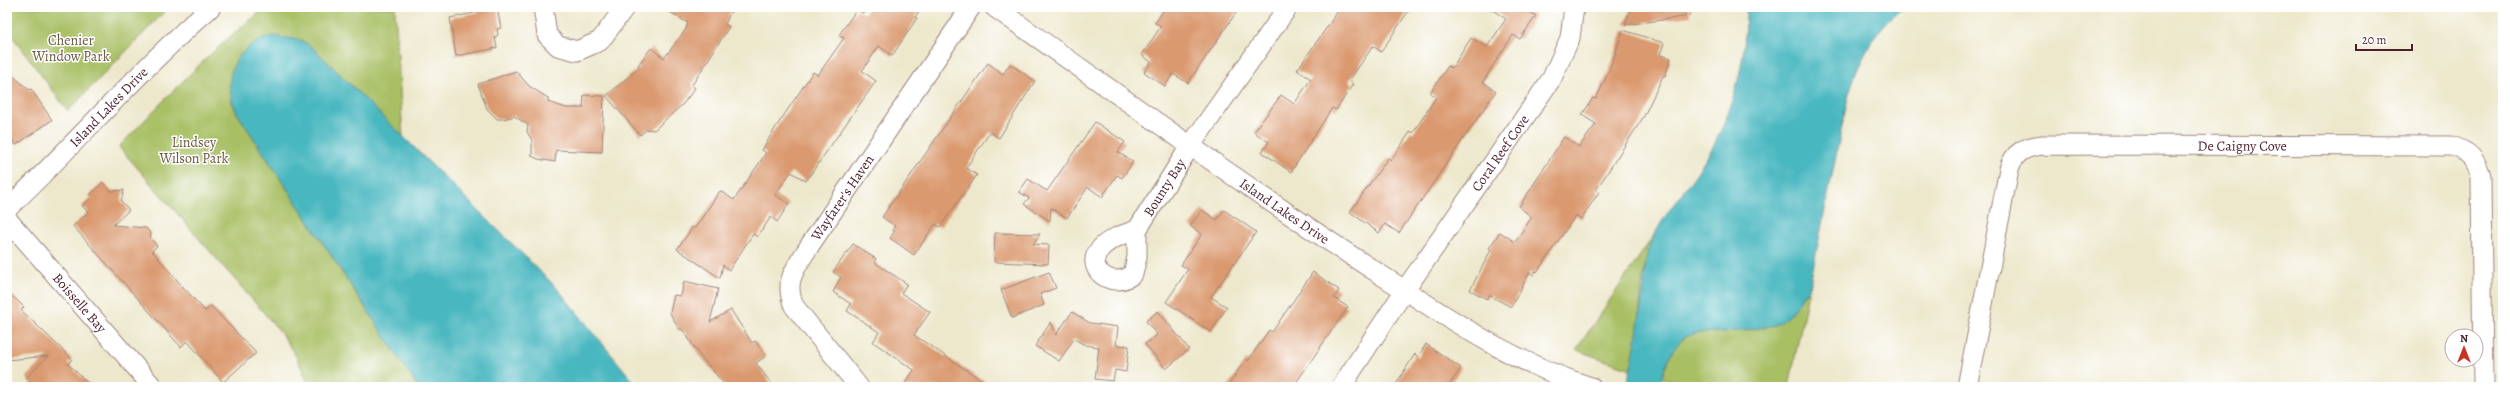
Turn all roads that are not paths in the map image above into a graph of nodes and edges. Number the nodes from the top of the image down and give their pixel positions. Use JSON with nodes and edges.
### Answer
{"nodes":[{"id":1,"x":211,"y":7,"type":"edge"},
{"id":2,"x":543,"y":7,"type":"edge"},
{"id":3,"x":625,"y":7,"type":"edge"},
{"id":4,"x":971,"y":7,"type":"edge"},
{"id":5,"x":994,"y":7,"type":"edge"},
{"id":6,"x":1288,"y":7,"type":"edge"},
{"id":7,"x":1574,"y":7,"type":"edge"},
{"id":8,"x":1192,"y":145,"type":"junction"},
{"id":9,"x":7,"y":209,"type":"edge"},
{"id":10,"x":7,"y":219,"type":"edge"},
{"id":11,"x":1137,"y":230,"type":"dead end"},
{"id":12,"x":1405,"y":290,"type":"junction"},
{"id":13,"x":1587,"y":386,"type":"edge"},
{"id":14,"x":153,"y":387,"type":"edge"},
{"id":15,"x":859,"y":387,"type":"edge"},
{"id":16,"x":1341,"y":387,"type":"edge"},
{"id":17,"x":1967,"y":387,"type":"edge"},
{"id":18,"x":2483,"y":387,"type":"edge"}],
"edges":[{"from":1,"to":9,"type":"street","name":"Island Lakes Drive"},
{"from":2,"to":3,"type":"street"},
{"from":4,"to":15,"type":"street","name":"Wayfarer's Haven"},
{"from":5,"to":8,"type":"street","name":"Island Lakes Drive"},
{"from":6,"to":8,"type":"street"},
{"from":7,"to":12,"type":"street","name":"Coral Reef Cove"},
{"from":8,"to":11,"type":"street","name":"Bounty Bay"},
{"from":8,"to":12,"type":"street","name":"Island Lakes Drive"},
{"from":10,"to":14,"type":"street","name":"Boisselle Bay"},
{"from":12,"to":13,"type":"street","name":"Island Lakes Drive"},
{"from":12,"to":16,"type":"street"},
{"from":17,"to":18,"type":"street","name":"De Caigny Cove"}]}
